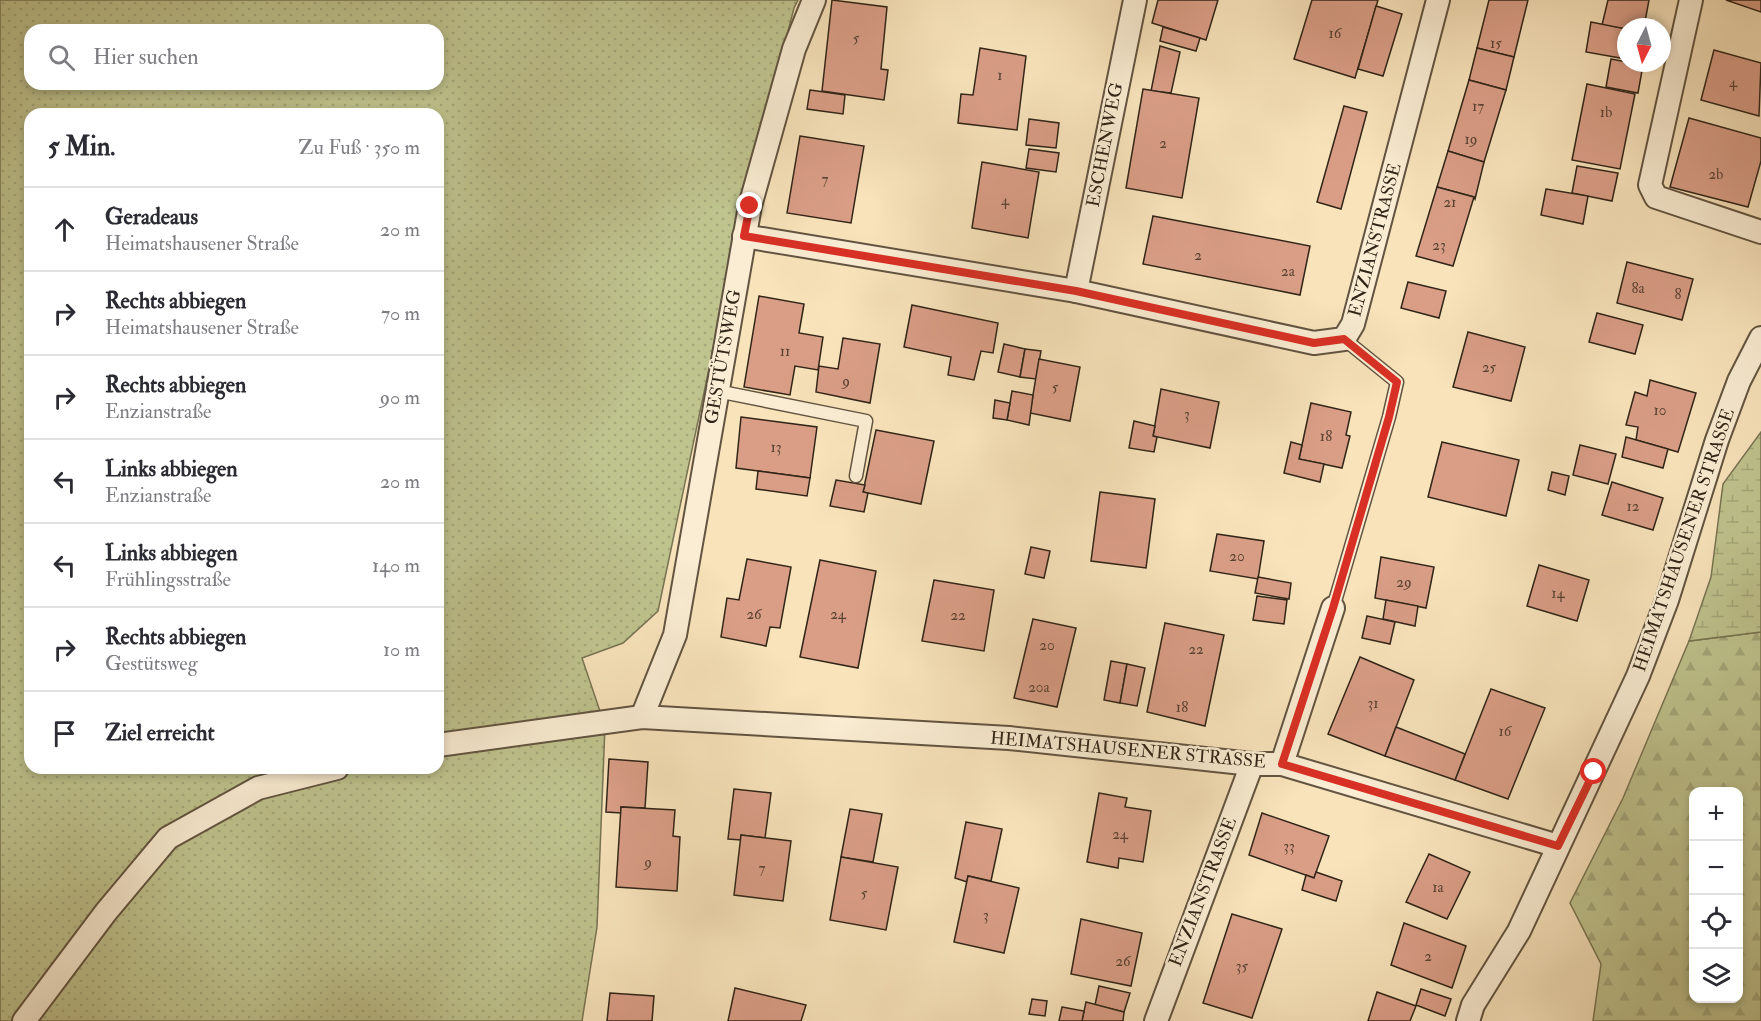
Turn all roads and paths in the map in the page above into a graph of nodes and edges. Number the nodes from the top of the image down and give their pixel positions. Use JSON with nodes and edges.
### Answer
{"nodes":[{"id":1,"x":814,"y":0,"type":"edge"},
{"id":2,"x":1135,"y":0,"type":"edge"},
{"id":3,"x":1438,"y":0,"type":"edge"},
{"id":4,"x":1691,"y":0,"type":"edge"},
{"id":5,"x":1761,"y":232,"type":"edge"},
{"id":6,"x":744,"y":236,"type":"junction"},
{"id":7,"x":1076,"y":291,"type":"junction"},
{"id":8,"x":1761,"y":338,"type":"edge"},
{"id":9,"x":1344,"y":339,"type":"junction"},
{"id":10,"x":717,"y":391,"type":"junction"},
{"id":11,"x":856,"y":476,"type":"dead end"},
{"id":12,"x":1333,"y":608,"type":"joint"},
{"id":13,"x":642,"y":717,"type":"junction"},
{"id":14,"x":444,"y":744,"type":"edge"},
{"id":15,"x":1252,"y":764,"type":"junction"},
{"id":16,"x":1282,"y":764,"type":"junction"},
{"id":17,"x":314,"y":774,"type":"edge"},
{"id":18,"x":1558,"y":846,"type":"junction"},
{"id":19,"x":24,"y":1021,"type":"edge"},
{"id":20,"x":1156,"y":1021,"type":"edge"},
{"id":21,"x":1468,"y":1021,"type":"edge"}],
"edges":[{"from":1,"to":6,"type":"street","name":"GESTÜTSWEG"},
{"from":2,"to":7,"type":"street","name":"ESCHENWEG"},
{"from":3,"to":9,"type":"street","name":"ENZIANSTRASSE"},
{"from":4,"to":5,"type":"street"},
{"from":6,"to":7,"type":"street"},
{"from":6,"to":10,"type":"street","name":"GESTÜTSWEG"},
{"from":7,"to":9,"type":"street"},
{"from":8,"to":18,"type":"street","name":"HEIMATSHAUSENER STRASSE"},
{"from":9,"to":12,"type":"lane","name":"ENZIANSTRASSE"},
{"from":10,"to":11,"type":"lane"},
{"from":10,"to":13,"type":"street","name":"GESTÜTSWEG"},
{"from":12,"to":16,"type":"street","name":"ENZIANSTRASSE"},
{"from":13,"to":14,"type":"street","name":"HEIMATSHAUSENER STRASSE"},
{"from":13,"to":15,"type":"street","name":"HEIMATSHAUSENER STRASSE"},
{"from":15,"to":16,"type":"street","name":"HEIMATSHAUSENER STRASSE"},
{"from":15,"to":20,"type":"street","name":"ENZIANSTRASSE"},
{"from":16,"to":18,"type":"street","name":"HEIMATSHAUSENER STRASSE"},
{"from":17,"to":19,"type":"street"},
{"from":18,"to":21,"type":"street"}]}
